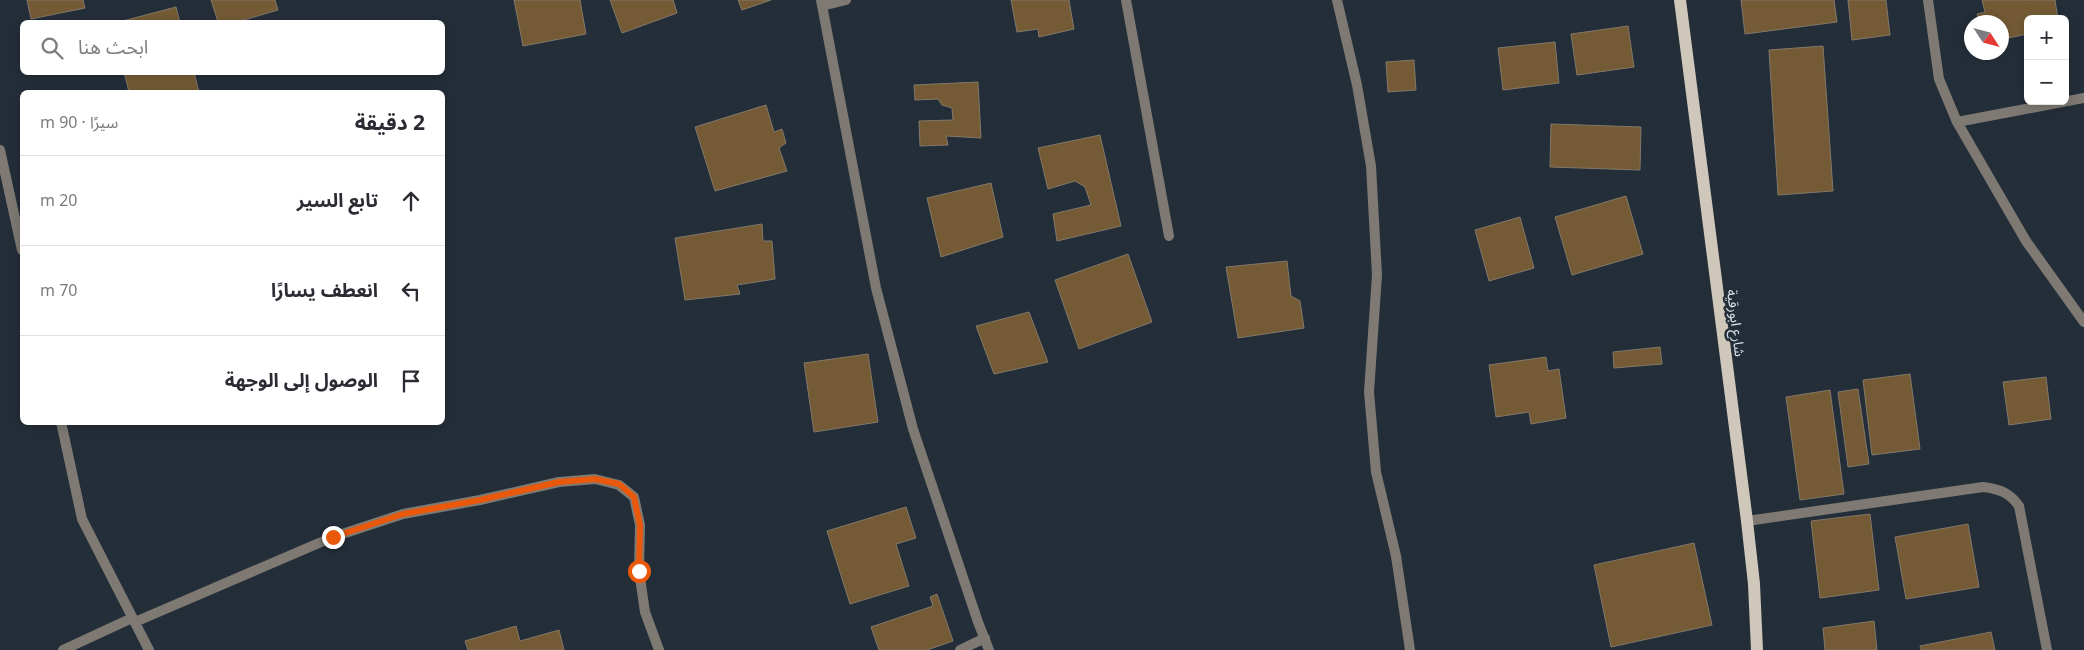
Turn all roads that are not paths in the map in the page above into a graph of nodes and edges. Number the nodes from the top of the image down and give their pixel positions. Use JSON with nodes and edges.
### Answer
{"nodes":[{"id":1,"x":846,"y":0,"type":"edge"},
{"id":2,"x":1126,"y":0,"type":"edge"},
{"id":3,"x":1337,"y":0,"type":"edge"},
{"id":4,"x":1680,"y":0,"type":"edge"},
{"id":5,"x":1928,"y":0,"type":"edge"},
{"id":6,"x":821,"y":3,"type":"edge"},
{"id":7,"x":2084,"y":98,"type":"edge"},
{"id":8,"x":1957,"y":122,"type":"junction"},
{"id":9,"x":0,"y":150,"type":"edge"},
{"id":10,"x":1169,"y":236,"type":"dead end"},
{"id":11,"x":20,"y":241,"type":"edge"},
{"id":12,"x":2084,"y":322,"type":"edge"},
{"id":13,"x":62,"y":425,"type":"edge"},
{"id":14,"x":1747,"y":521,"type":"junction"},
{"id":15,"x":134,"y":620,"type":"junction"},
{"id":16,"x":985,"y":638,"type":"junction"},
{"id":17,"x":63,"y":650,"type":"edge"},
{"id":18,"x":149,"y":650,"type":"edge"},
{"id":19,"x":659,"y":650,"type":"edge"},
{"id":20,"x":960,"y":650,"type":"edge"},
{"id":21,"x":989,"y":650,"type":"edge"},
{"id":22,"x":1410,"y":650,"type":"edge"},
{"id":23,"x":1757,"y":650,"type":"edge"},
{"id":24,"x":2048,"y":650,"type":"edge"}],
"edges":[{"from":1,"to":6,"type":"street"},
{"from":2,"to":10,"type":"street"},
{"from":3,"to":22,"type":"street"},
{"from":4,"to":14,"type":"main road","name":"شارع ابورقية"},
{"from":5,"to":8,"type":"street"},
{"from":6,"to":16,"type":"street"},
{"from":7,"to":8,"type":"street"},
{"from":8,"to":12,"type":"street"},
{"from":9,"to":11,"type":"street"},
{"from":13,"to":15,"type":"street"},
{"from":14,"to":23,"type":"main road","name":"شارع ابورقية"},
{"from":14,"to":24,"type":"street"},
{"from":15,"to":17,"type":"street"},
{"from":15,"to":18,"type":"street"},
{"from":15,"to":19,"type":"street"},
{"from":16,"to":20,"type":"street"},
{"from":16,"to":21,"type":"street"}]}
